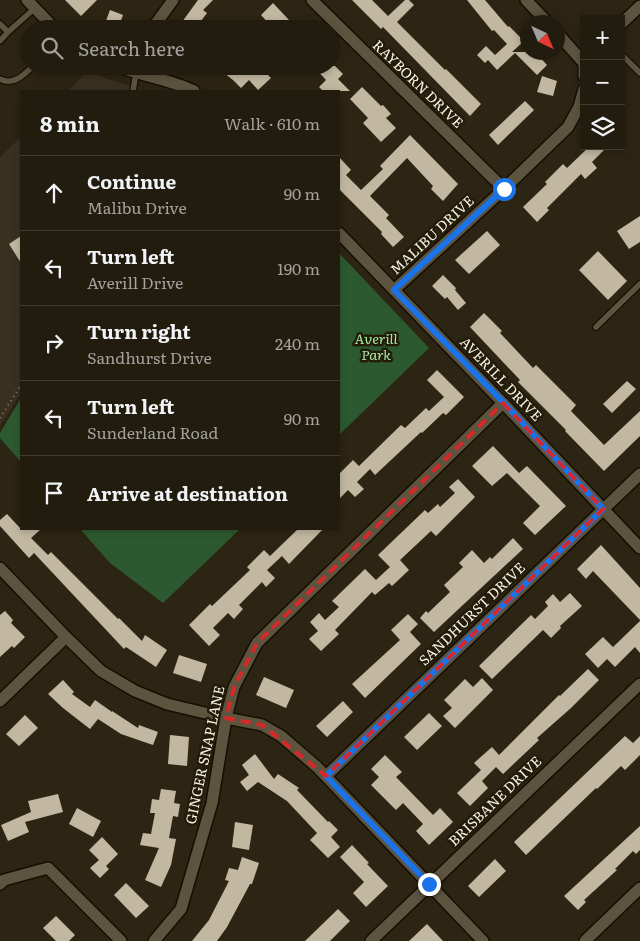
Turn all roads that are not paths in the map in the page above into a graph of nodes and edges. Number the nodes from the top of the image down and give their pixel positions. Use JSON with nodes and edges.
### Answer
{"nodes":[{"id":1,"x":173,"y":0,"type":"edge"},
{"id":2,"x":312,"y":0,"type":"edge"},
{"id":3,"x":526,"y":0,"type":"edge"},
{"id":4,"x":31,"y":4,"type":"edge"},
{"id":5,"x":640,"y":6,"type":"edge"},
{"id":6,"x":540,"y":15,"type":"edge"},
{"id":7,"x":46,"y":20,"type":"edge"},
{"id":8,"x":159,"y":20,"type":"edge"},
{"id":9,"x":332,"y":20,"type":"edge"},
{"id":10,"x":625,"y":20,"type":"edge"},
{"id":11,"x":0,"y":24,"type":"edge"},
{"id":12,"x":340,"y":28,"type":"edge"},
{"id":13,"x":8,"y":32,"type":"junction"},
{"id":14,"x":0,"y":41,"type":"edge"},
{"id":15,"x":565,"y":42,"type":"edge"},
{"id":16,"x":625,"y":58,"type":"edge"},
{"id":17,"x":582,"y":60,"type":"edge"},
{"id":18,"x":640,"y":73,"type":"edge"},
{"id":19,"x":23,"y":75,"type":"edge"},
{"id":20,"x":136,"y":75,"type":"edge"},
{"id":21,"x":152,"y":75,"type":"edge"},
{"id":22,"x":0,"y":80,"type":"edge"},
{"id":23,"x":132,"y":90,"type":"edge"},
{"id":24,"x":192,"y":90,"type":"edge"},
{"id":25,"x":580,"y":103,"type":"edge"},
{"id":26,"x":504,"y":189,"type":"junction"},
{"id":27,"x":340,"y":234,"type":"edge"},
{"id":28,"x":640,"y":284,"type":"edge"},
{"id":29,"x":394,"y":290,"type":"junction"},
{"id":30,"x":596,"y":327,"type":"dead end"},
{"id":31,"x":504,"y":403,"type":"junction"},
{"id":32,"x":640,"y":474,"type":"edge"},
{"id":33,"x":603,"y":509,"type":"junction"},
{"id":34,"x":640,"y":548,"type":"edge"},
{"id":35,"x":0,"y":568,"type":"edge"},
{"id":36,"x":66,"y":638,"type":"junction"},
{"id":37,"x":640,"y":684,"type":"edge"},
{"id":38,"x":0,"y":701,"type":"edge"},
{"id":39,"x":226,"y":718,"type":"junction"},
{"id":40,"x":326,"y":776,"type":"junction"},
{"id":41,"x":0,"y":884,"type":"edge"},
{"id":42,"x":429,"y":884,"type":"junction"},
{"id":43,"x":640,"y":888,"type":"edge"},
{"id":44,"x":121,"y":941,"type":"edge"},
{"id":45,"x":154,"y":941,"type":"edge"},
{"id":46,"x":371,"y":941,"type":"edge"},
{"id":47,"x":483,"y":941,"type":"edge"},
{"id":48,"x":585,"y":941,"type":"edge"}],
"edges":[{"from":1,"to":8,"type":"street"},
{"from":2,"to":9,"type":"street","name":"RAYBORN DRIVE"},
{"from":3,"to":6,"type":"street"},
{"from":4,"to":7,"type":"street"},
{"from":4,"to":13,"type":"lane"},
{"from":5,"to":10,"type":"street"},
{"from":11,"to":13,"type":"lane"},
{"from":12,"to":26,"type":"street","name":"RAYBORN DRIVE"},
{"from":13,"to":14,"type":"lane"},
{"from":15,"to":17,"type":"street"},
{"from":16,"to":18,"type":"lane"},
{"from":19,"to":22,"type":"lane"},
{"from":20,"to":23,"type":"lane"},
{"from":21,"to":24,"type":"street"},
{"from":25,"to":26,"type":"street","name":"MALIBU DRIVE"},
{"from":26,"to":29,"type":"street","name":"MALIBU DRIVE"},
{"from":27,"to":29,"type":"street","name":"AVERILL DRIVE"},
{"from":28,"to":30,"type":"lane"},
{"from":29,"to":31,"type":"street","name":"AVERILL DRIVE"},
{"from":31,"to":33,"type":"street","name":"AVERILL DRIVE"},
{"from":31,"to":39,"type":"street","name":"GINGER SNAP LANE"},
{"from":32,"to":33,"type":"street","name":"SANDHURST DRIVE"},
{"from":33,"to":34,"type":"street","name":"AVERILL DRIVE"},
{"from":33,"to":40,"type":"street","name":"SANDHURST DRIVE"},
{"from":35,"to":36,"type":"street"},
{"from":36,"to":38,"type":"street"},
{"from":36,"to":39,"type":"street"},
{"from":37,"to":42,"type":"street","name":"BRISBANE DRIVE"},
{"from":39,"to":40,"type":"street"},
{"from":39,"to":45,"type":"street","name":"GINGER SNAP LANE"},
{"from":40,"to":42,"type":"street"},
{"from":41,"to":44,"type":"street"},
{"from":42,"to":46,"type":"street","name":"BRISBANE DRIVE"},
{"from":42,"to":47,"type":"street"},
{"from":43,"to":48,"type":"street"}]}
